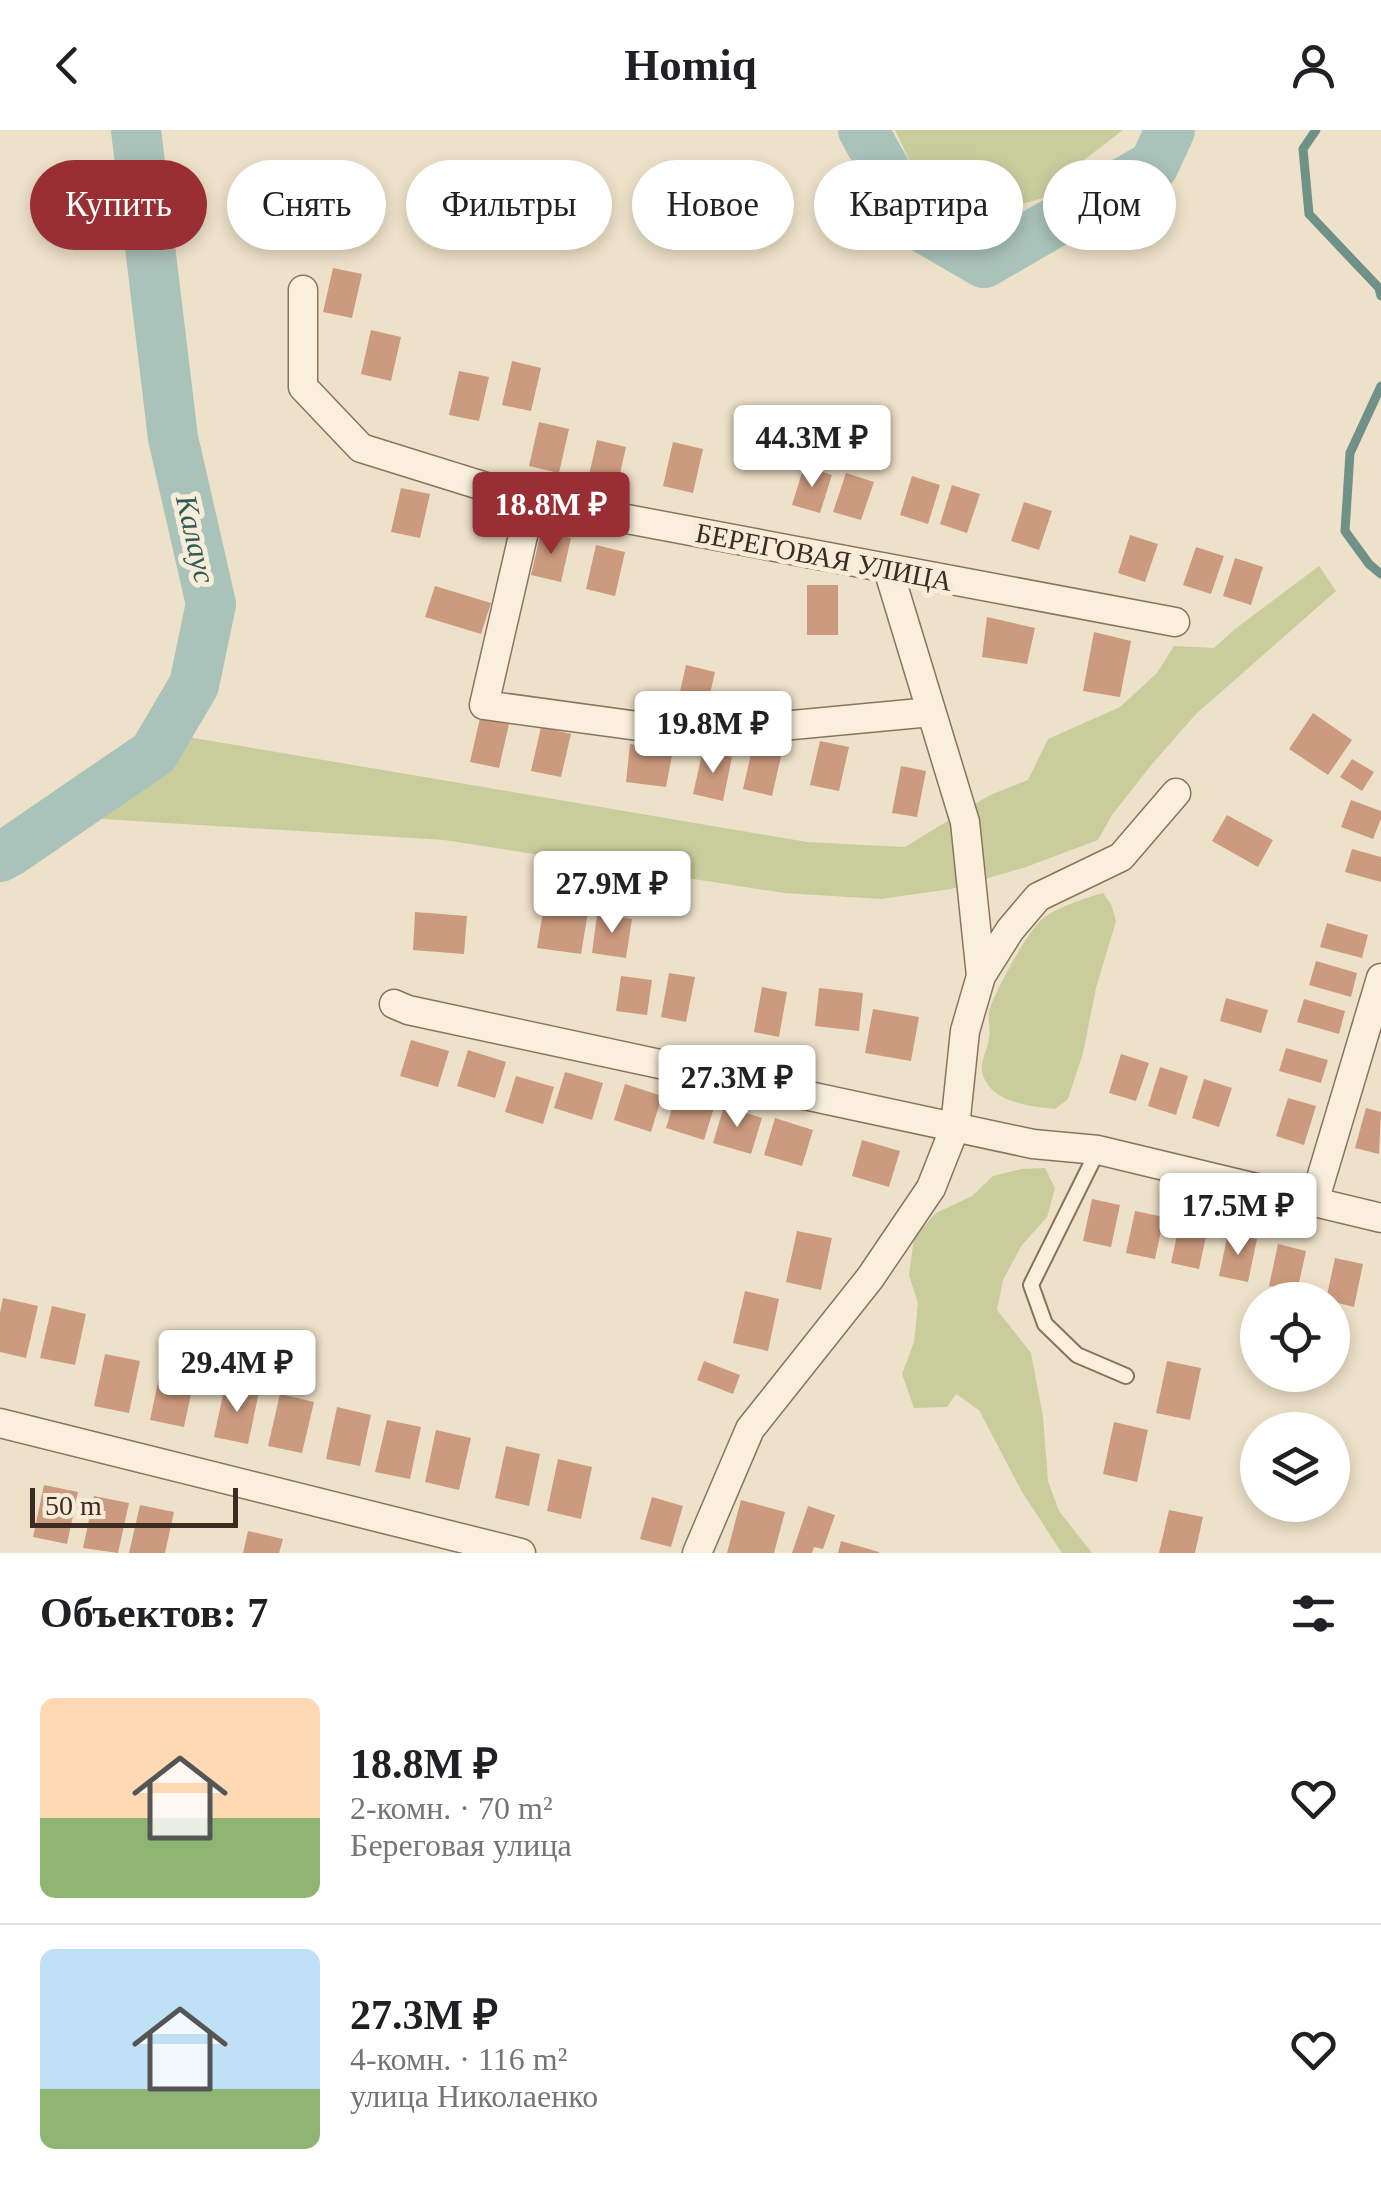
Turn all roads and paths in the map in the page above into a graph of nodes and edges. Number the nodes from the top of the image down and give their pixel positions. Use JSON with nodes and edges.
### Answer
{"nodes":[{"id":1,"x":303,"y":290,"type":"dead end"},
{"id":2,"x":531,"y":502,"type":"junction"},
{"id":3,"x":888,"y":568,"type":"junction"},
{"id":4,"x":1175,"y":622,"type":"dead end"},
{"id":5,"x":931,"y":712,"type":"junction"},
{"id":6,"x":1176,"y":793,"type":"dead end"},
{"id":7,"x":982,"y":976,"type":"junction"},
{"id":8,"x":1381,"y":978,"type":"edge"},
{"id":9,"x":394,"y":1004,"type":"dead end"},
{"id":10,"x":954,"y":1127,"type":"junction"},
{"id":11,"x":1098,"y":1150,"type":"junction"},
{"id":12,"x":1314,"y":1202,"type":"junction"},
{"id":13,"x":1381,"y":1218,"type":"edge"},
{"id":14,"x":1126,"y":1376,"type":"dead end"},
{"id":15,"x":0,"y":1423,"type":"edge"},
{"id":16,"x":522,"y":1553,"type":"edge"},
{"id":17,"x":697,"y":1553,"type":"edge"}],
"edges":[{"from":1,"to":2,"type":"street","name":"БЕРЕГОВАЯ УЛИЦА"},
{"from":2,"to":3,"type":"street","name":"БЕРЕГОВАЯ УЛИЦА"},
{"from":2,"to":5,"type":"street"},
{"from":3,"to":4,"type":"street","name":"БЕРЕГОВАЯ УЛИЦА"},
{"from":3,"to":5,"type":"street"},
{"from":5,"to":7,"type":"street"},
{"from":6,"to":7,"type":"street"},
{"from":7,"to":10,"type":"street"},
{"from":8,"to":12,"type":"street"},
{"from":9,"to":10,"type":"street"},
{"from":10,"to":11,"type":"street"},
{"from":10,"to":17,"type":"street"},
{"from":11,"to":12,"type":"street"},
{"from":11,"to":14,"type":"lane"},
{"from":12,"to":13,"type":"street"},
{"from":15,"to":16,"type":"street"}]}
